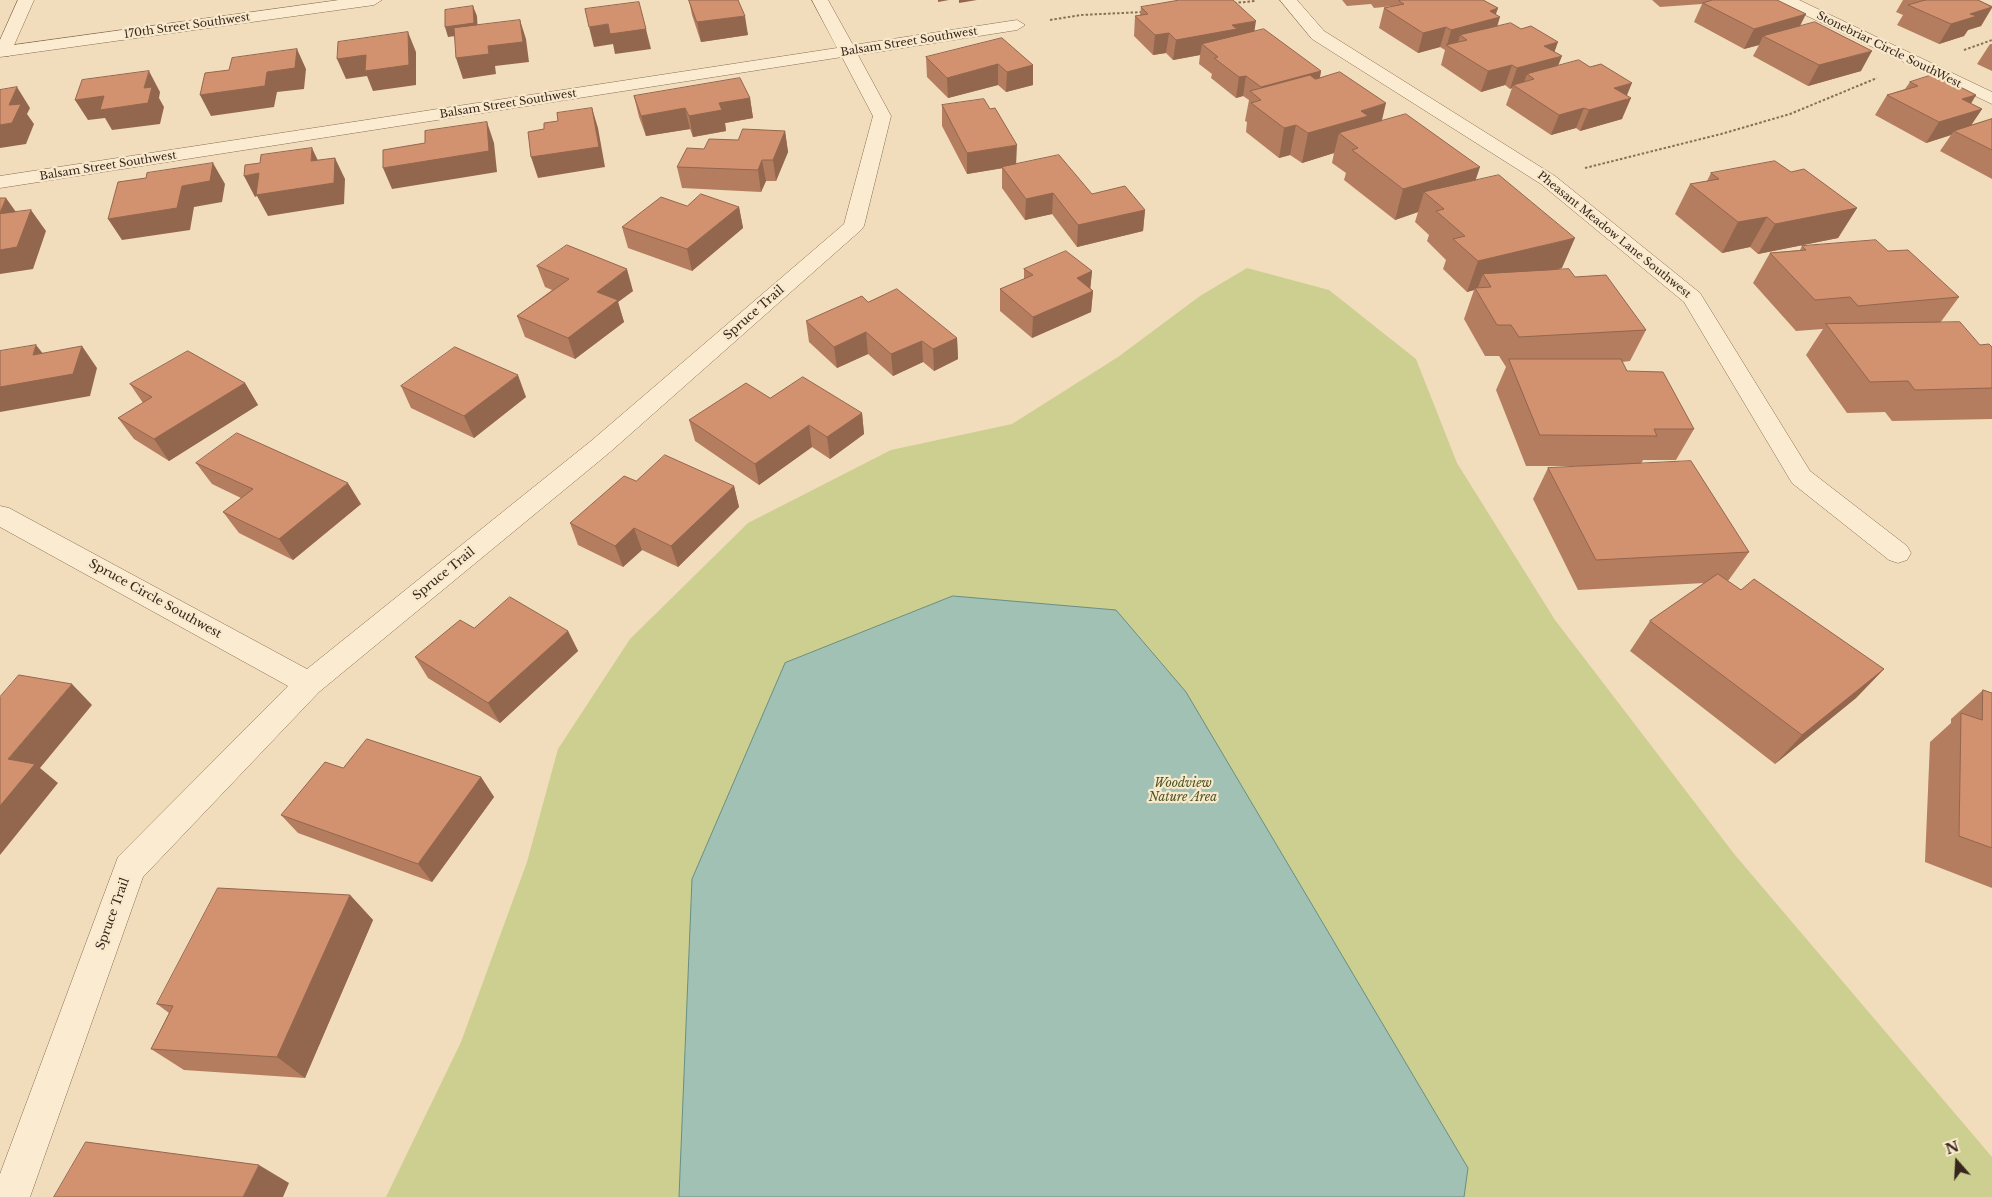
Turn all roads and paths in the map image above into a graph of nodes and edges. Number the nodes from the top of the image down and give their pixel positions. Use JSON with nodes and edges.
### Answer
{"nodes":[{"id":1,"x":26,"y":0,"type":"edge"},
{"id":2,"x":374,"y":0,"type":"edge"},
{"id":3,"x":820,"y":0,"type":"edge"},
{"id":4,"x":1288,"y":0,"type":"edge"},
{"id":5,"x":1786,"y":0,"type":"edge"},
{"id":6,"x":1262,"y":1,"type":"edge"},
{"id":7,"x":1227,"y":3,"type":"edge"},
{"id":8,"x":1150,"y":12,"type":"edge"},
{"id":9,"x":1017,"y":25,"type":"joint"},
{"id":10,"x":1992,"y":40,"type":"edge"},
{"id":11,"x":849,"y":51,"type":"junction"},
{"id":12,"x":2,"y":52,"type":"edge"},
{"id":13,"x":1918,"y":64,"type":"junction"},
{"id":14,"x":1992,"y":99,"type":"edge"},
{"id":15,"x":1548,"y":180,"type":"junction"},
{"id":16,"x":0,"y":182,"type":"edge"},
{"id":17,"x":0,"y":515,"type":"edge"},
{"id":18,"x":1898,"y":553,"type":"dead end"},
{"id":19,"x":309,"y":684,"type":"junction"},
{"id":20,"x":8,"y":1197,"type":"edge"}],
"edges":[{"from":1,"to":12,"type":"street"},
{"from":2,"to":12,"type":"street","name":"170th Street Southwest"},
{"from":3,"to":11,"type":"street","name":"Spruce Trail"},
{"from":4,"to":15,"type":"street","name":"Pheasant Meadow Lane Southwest"},
{"from":5,"to":13,"type":"street","name":"Stonebriar Circle SouthWest"},
{"from":6,"to":7,"type":"path"},
{"from":8,"to":9,"type":"path"},
{"from":9,"to":11,"type":"street","name":"Balsam Street Southwest"},
{"from":10,"to":13,"type":"path"},
{"from":11,"to":16,"type":"street","name":"Balsam Street Southwest"},
{"from":11,"to":19,"type":"street","name":"Spruce Trail"},
{"from":13,"to":14,"type":"street","name":"Stonebriar Circle SouthWest"},
{"from":13,"to":15,"type":"path"},
{"from":15,"to":18,"type":"street","name":"Pheasant Meadow Lane Southwest"},
{"from":17,"to":19,"type":"street","name":"Spruce Circle Southwest"},
{"from":19,"to":20,"type":"street","name":"Spruce Trail"}]}
